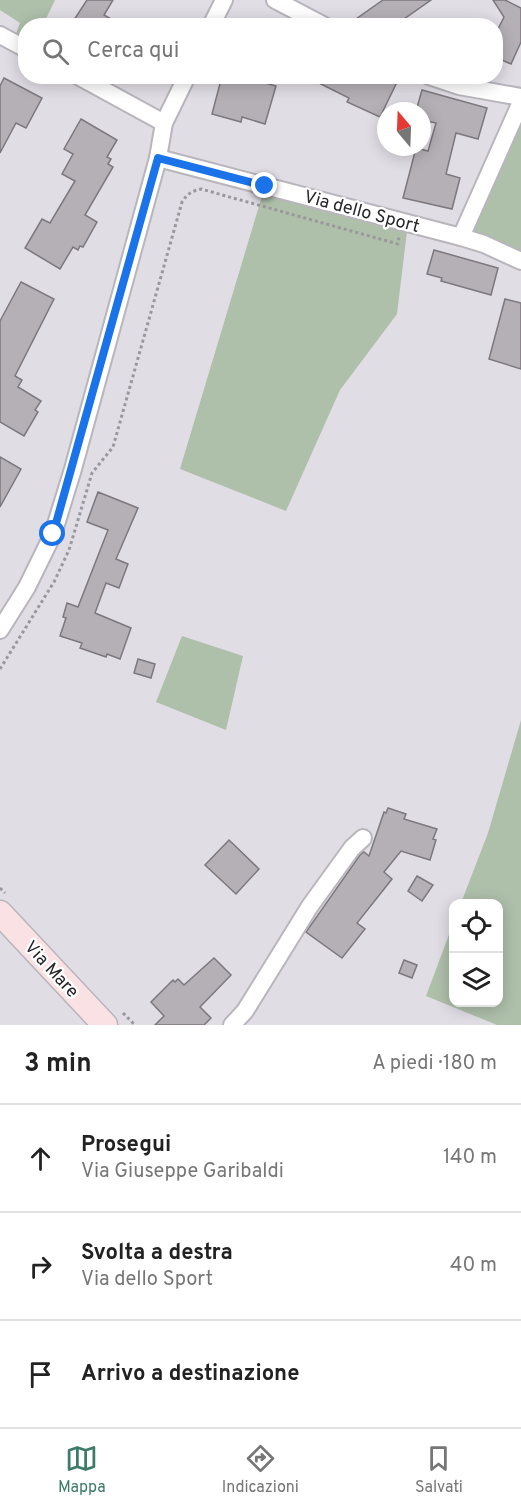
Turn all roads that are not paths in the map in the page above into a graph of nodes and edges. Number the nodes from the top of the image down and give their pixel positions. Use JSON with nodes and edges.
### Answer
{"nodes":[{"id":1,"x":224,"y":0,"type":"edge"},
{"id":2,"x":275,"y":0,"type":"edge"},
{"id":3,"x":215,"y":18,"type":"edge"},
{"id":4,"x":310,"y":18,"type":"edge"},
{"id":5,"x":0,"y":35,"type":"edge"},
{"id":6,"x":18,"y":45,"type":"edge"},
{"id":7,"x":93,"y":84,"type":"edge"},
{"id":8,"x":183,"y":84,"type":"edge"},
{"id":9,"x":453,"y":84,"type":"edge"},
{"id":10,"x":521,"y":100,"type":"edge"},
{"id":11,"x":164,"y":123,"type":"junction"},
{"id":12,"x":158,"y":158,"type":"junction"},
{"id":13,"x":461,"y":237,"type":"junction"},
{"id":14,"x":521,"y":261,"type":"edge"},
{"id":15,"x":0,"y":630,"type":"edge"},
{"id":16,"x":363,"y":838,"type":"dead end"},
{"id":17,"x":0,"y":913,"type":"edge"},
{"id":18,"x":105,"y":1025,"type":"edge"},
{"id":19,"x":232,"y":1025,"type":"edge"}],
"edges":[{"from":1,"to":3,"type":"street"},
{"from":2,"to":4,"type":"street"},
{"from":5,"to":6,"type":"street"},
{"from":7,"to":11,"type":"street"},
{"from":8,"to":11,"type":"street"},
{"from":9,"to":10,"type":"street"},
{"from":10,"to":13,"type":"street"},
{"from":11,"to":12,"type":"street"},
{"from":12,"to":13,"type":"street","name":"Via dello Sport"},
{"from":12,"to":15,"type":"street"},
{"from":13,"to":14,"type":"street","name":"Via dello Sport"},
{"from":16,"to":19,"type":"street"},
{"from":17,"to":18,"type":"main road","name":"Via Mare"}]}
